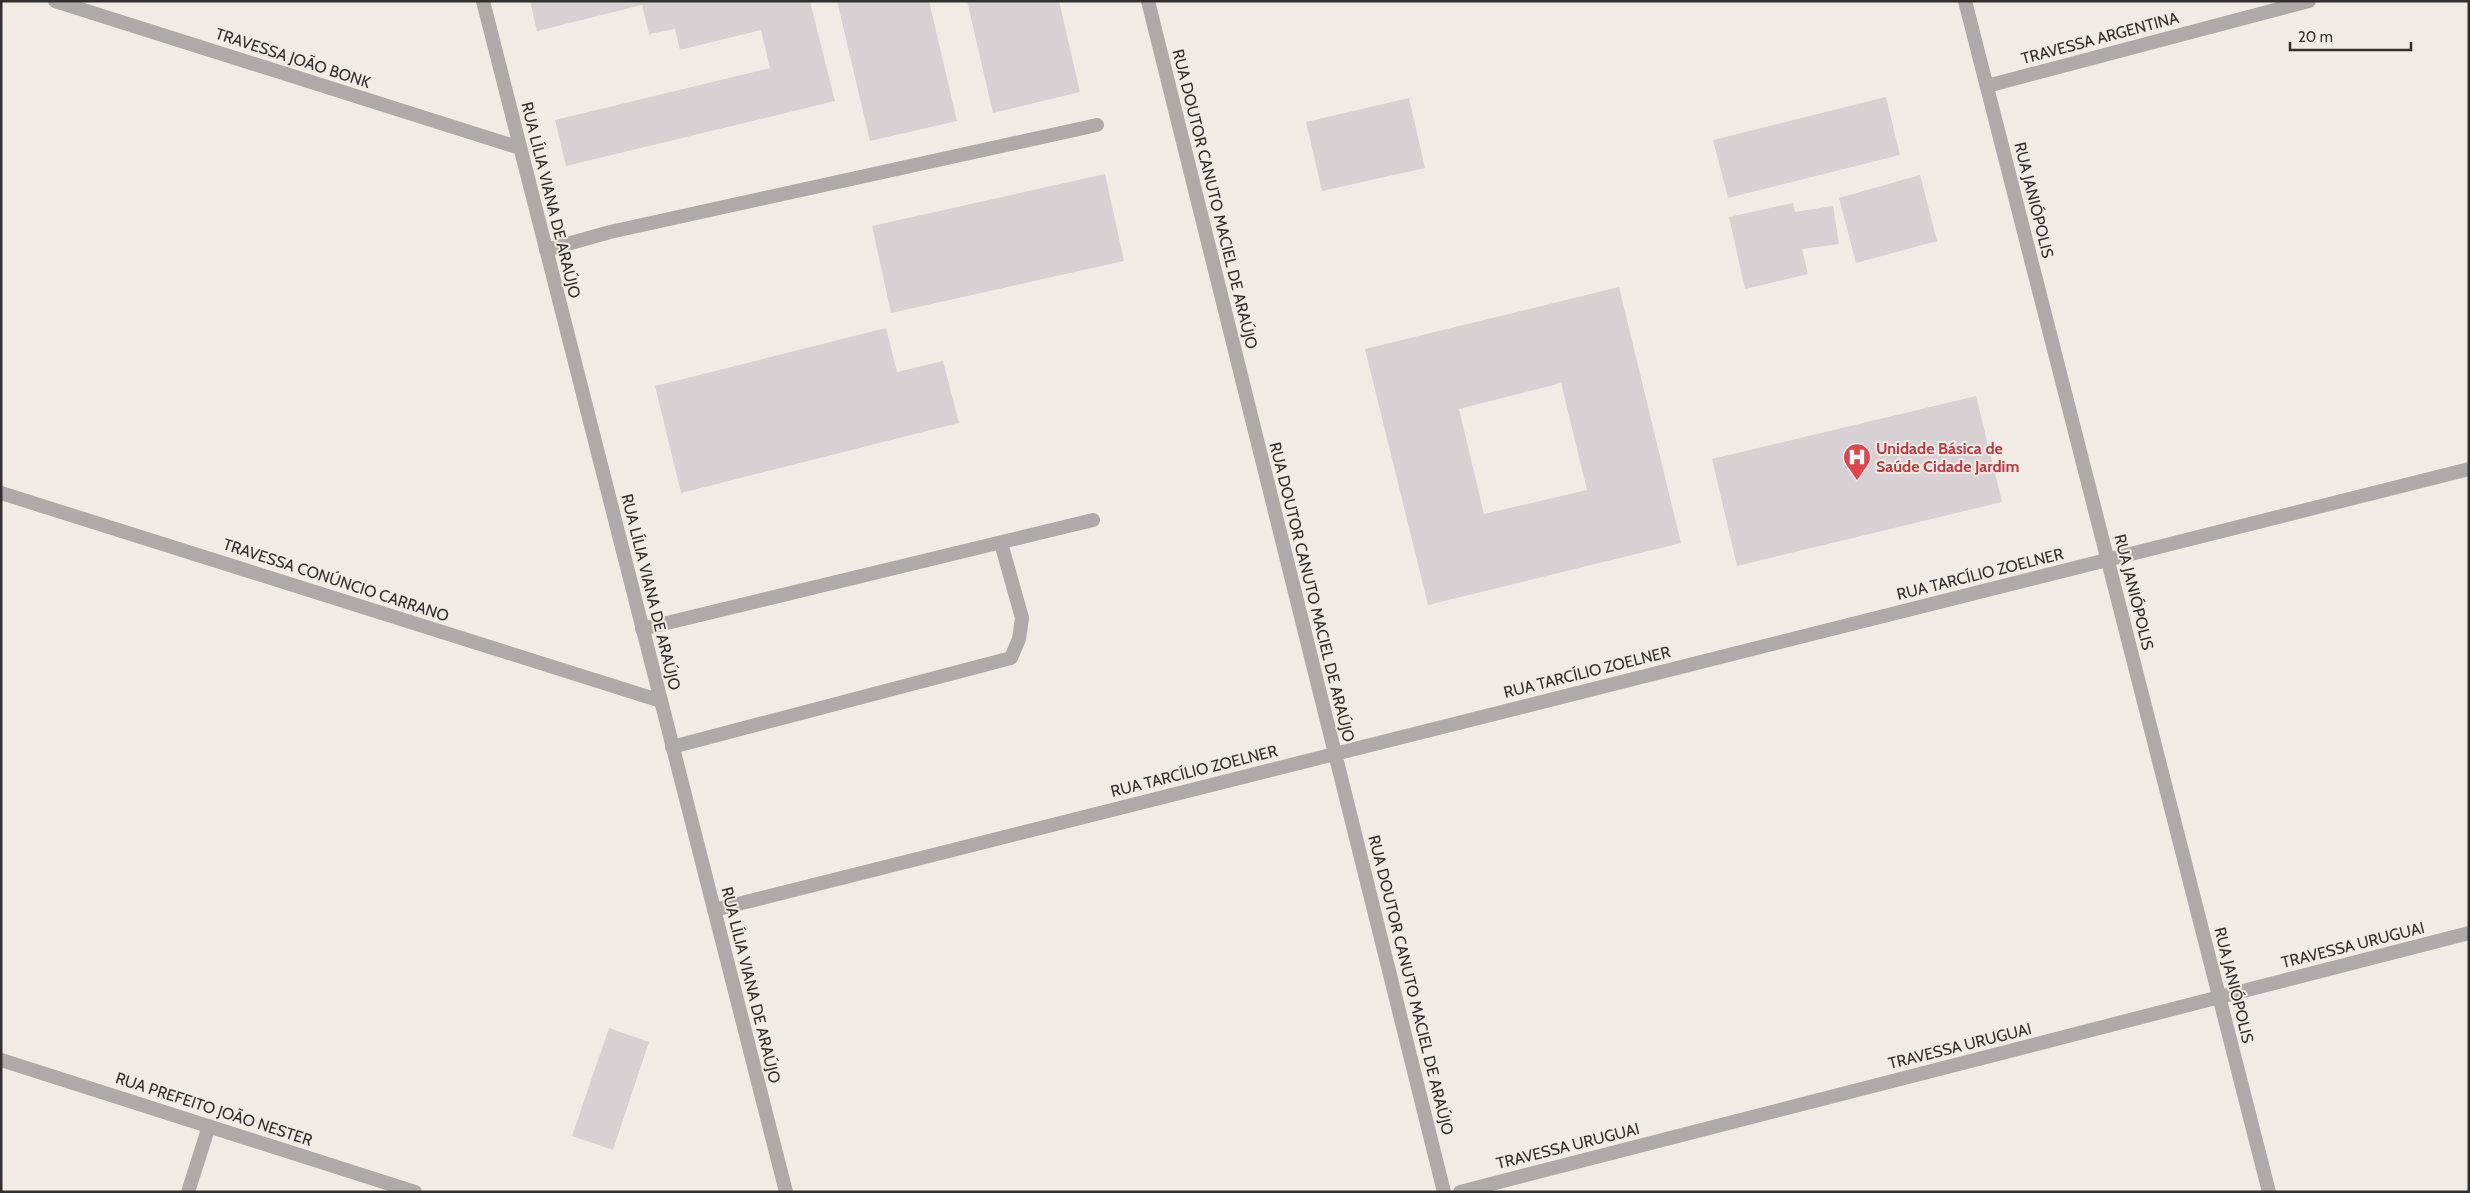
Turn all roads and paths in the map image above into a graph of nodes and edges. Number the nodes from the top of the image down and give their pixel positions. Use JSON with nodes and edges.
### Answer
{"nodes":[{"id":1,"x":55,"y":1,"type":"edge"},
{"id":2,"x":483,"y":1,"type":"edge"},
{"id":3,"x":1148,"y":1,"type":"edge"},
{"id":4,"x":1965,"y":1,"type":"edge"},
{"id":5,"x":2309,"y":1,"type":"edge"},
{"id":6,"x":1987,"y":86,"type":"junction"},
{"id":7,"x":1097,"y":125,"type":"dead end"},
{"id":8,"x":520,"y":148,"type":"junction"},
{"id":9,"x":546,"y":250,"type":"junction"},
{"id":10,"x":2469,"y":469,"type":"edge"},
{"id":11,"x":1,"y":493,"type":"edge"},
{"id":12,"x":1093,"y":520,"type":"dead end"},
{"id":13,"x":1001,"y":542,"type":"junction"},
{"id":14,"x":2108,"y":560,"type":"junction"},
{"id":15,"x":642,"y":629,"type":"junction"},
{"id":16,"x":660,"y":701,"type":"junction"},
{"id":17,"x":672,"y":747,"type":"junction"},
{"id":18,"x":1334,"y":754,"type":"junction"},
{"id":19,"x":714,"y":910,"type":"junction"},
{"id":20,"x":2469,"y":933,"type":"edge"},
{"id":21,"x":2220,"y":997,"type":"junction"},
{"id":22,"x":1,"y":1060,"type":"edge"},
{"id":23,"x":209,"y":1126,"type":"junction"},
{"id":24,"x":188,"y":1192,"type":"edge"},
{"id":25,"x":415,"y":1192,"type":"edge"},
{"id":26,"x":786,"y":1192,"type":"edge"},
{"id":27,"x":1444,"y":1192,"type":"edge"},
{"id":28,"x":1460,"y":1192,"type":"edge"},
{"id":29,"x":2269,"y":1192,"type":"edge"}],
"edges":[{"from":1,"to":8,"type":"street","name":"TRAVESSA JOÃO BONK"},
{"from":2,"to":8,"type":"street","name":"RUA LÍLIA VIANA DE ARAÚJO"},
{"from":3,"to":18,"type":"street","name":"RUA DOUTOR CANUTO MACIEL DE ARAÚJO"},
{"from":4,"to":6,"type":"street","name":"RUA JANIÓPOLIS"},
{"from":5,"to":6,"type":"street","name":"TRAVESSA ARGENTINA"},
{"from":6,"to":14,"type":"street","name":"RUA JANIÓPOLIS"},
{"from":7,"to":9,"type":"street"},
{"from":8,"to":9,"type":"street","name":"RUA LÍLIA VIANA DE ARAÚJO"},
{"from":9,"to":15,"type":"street","name":"RUA LÍLIA VIANA DE ARAÚJO"},
{"from":10,"to":14,"type":"street","name":"RUA TARCÍLIO ZOELNER"},
{"from":11,"to":16,"type":"street","name":"TRAVESSA CONÚNCIO CARRANO"},
{"from":12,"to":13,"type":"street"},
{"from":13,"to":15,"type":"street"},
{"from":13,"to":17,"type":"street"},
{"from":14,"to":18,"type":"street","name":"RUA TARCÍLIO ZOELNER"},
{"from":14,"to":21,"type":"street","name":"RUA JANIÓPOLIS"},
{"from":15,"to":16,"type":"street","name":"RUA LÍLIA VIANA DE ARAÚJO"},
{"from":16,"to":17,"type":"street","name":"RUA LÍLIA VIANA DE ARAÚJO"},
{"from":17,"to":19,"type":"street","name":"RUA LÍLIA VIANA DE ARAÚJO"},
{"from":18,"to":19,"type":"street","name":"RUA TARCÍLIO ZOELNER"},
{"from":18,"to":27,"type":"street","name":"RUA DOUTOR CANUTO MACIEL DE ARAÚJO"},
{"from":19,"to":26,"type":"street","name":"RUA LÍLIA VIANA DE ARAÚJO"},
{"from":20,"to":21,"type":"street","name":"TRAVESSA URUGUAI"},
{"from":21,"to":28,"type":"street","name":"TRAVESSA URUGUAI"},
{"from":21,"to":29,"type":"street","name":"RUA JANIÓPOLIS"},
{"from":22,"to":23,"type":"street","name":"RUA PREFEITO JOÃO NESTER"},
{"from":23,"to":24,"type":"street"},
{"from":23,"to":25,"type":"street","name":"RUA PREFEITO JOÃO NESTER"}]}
